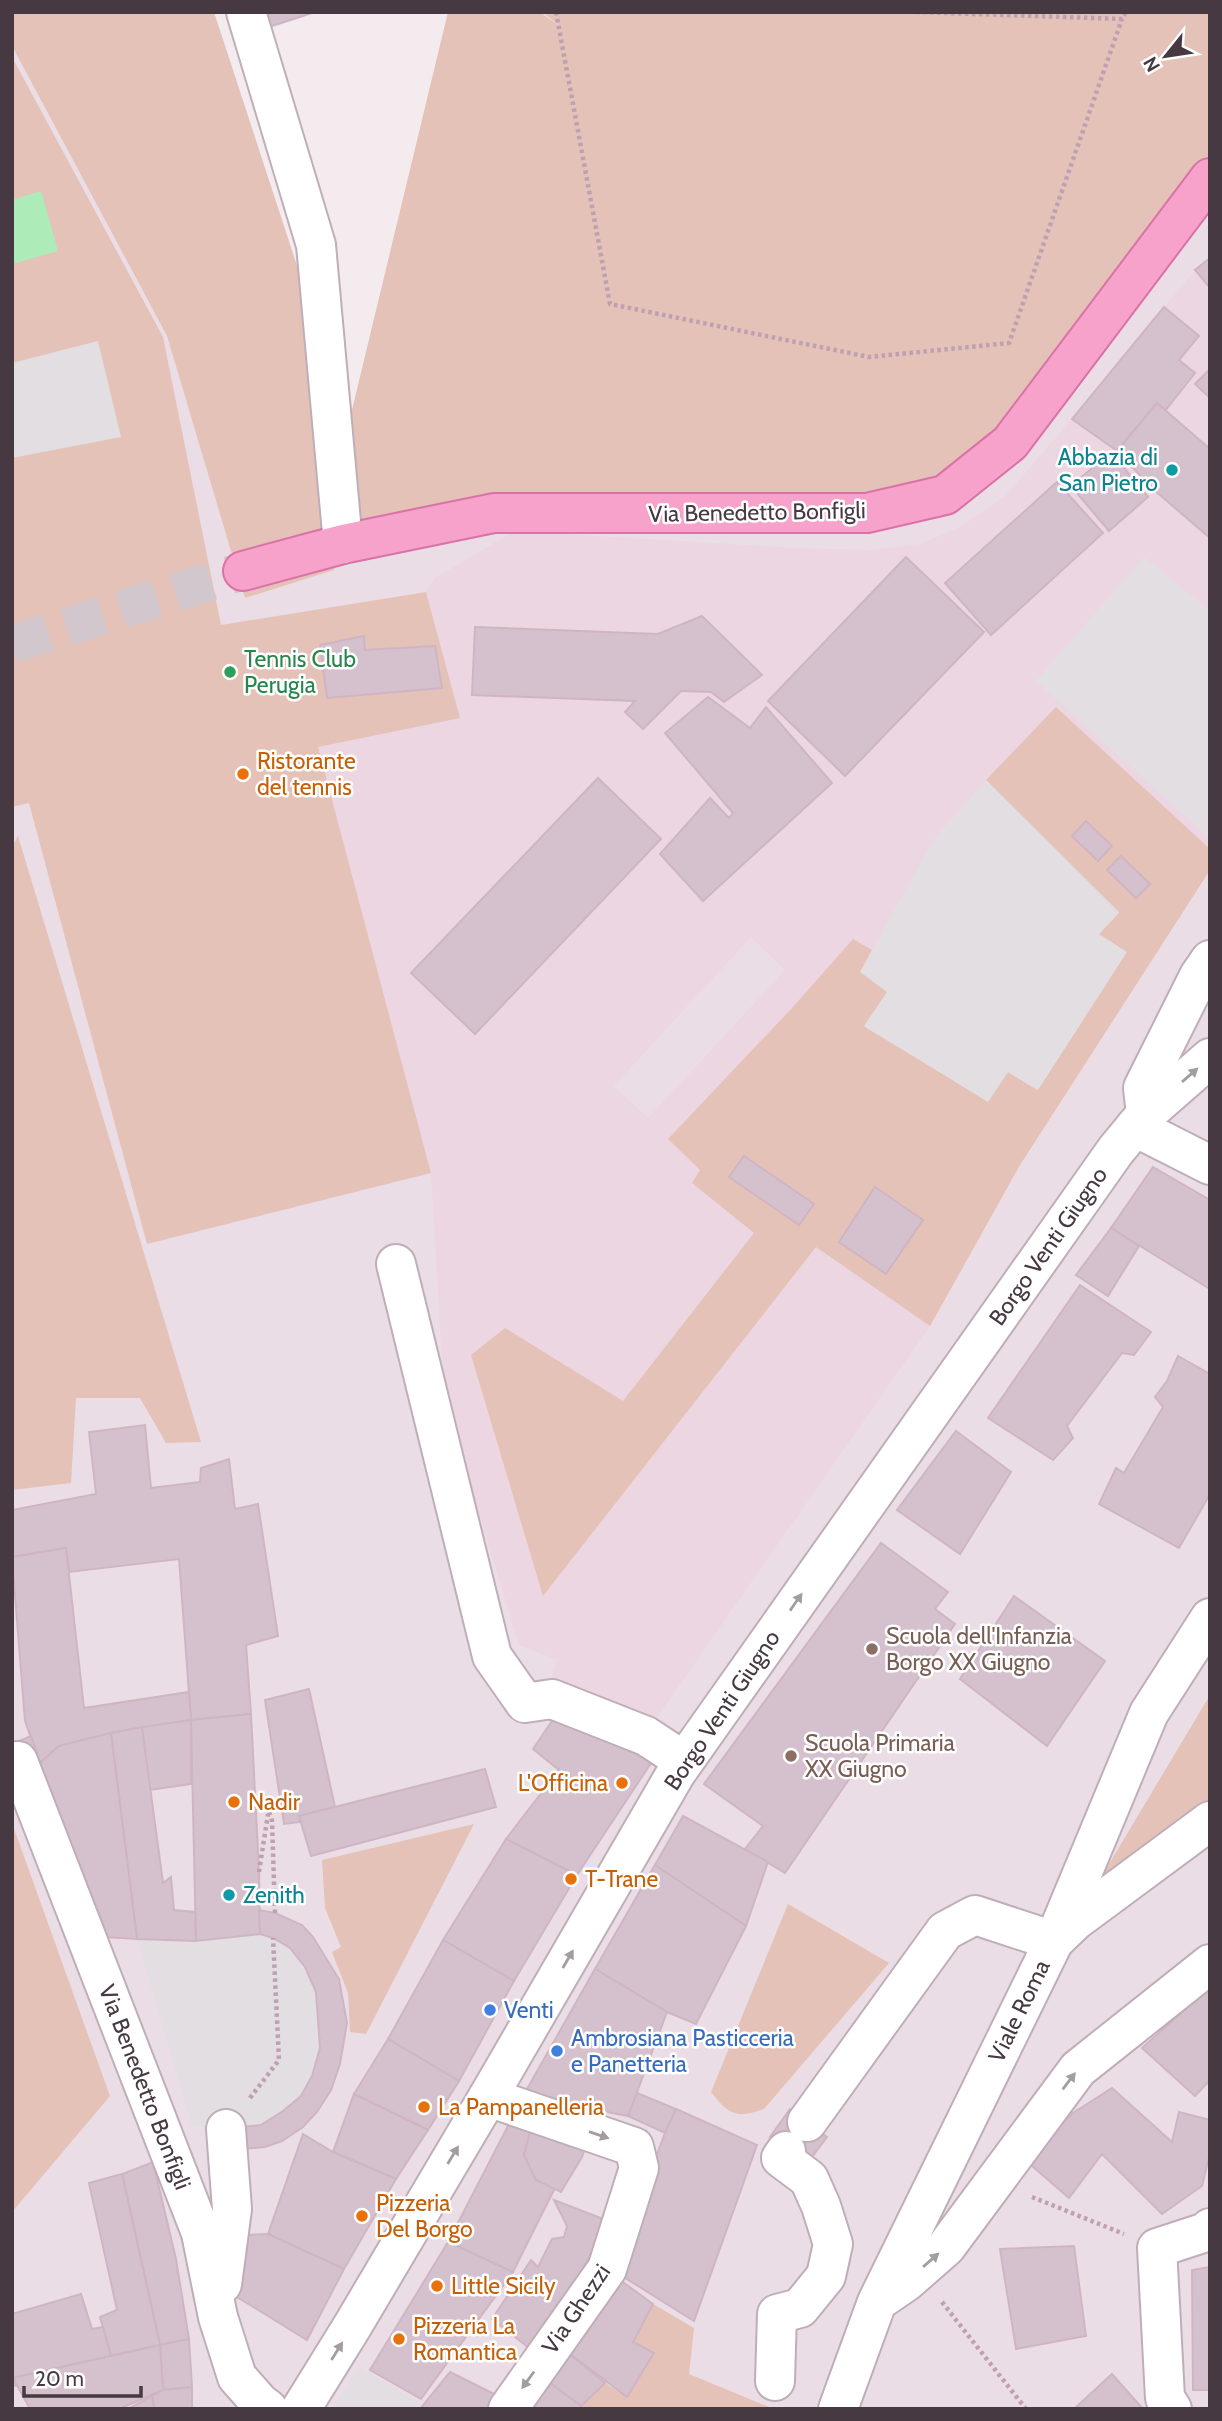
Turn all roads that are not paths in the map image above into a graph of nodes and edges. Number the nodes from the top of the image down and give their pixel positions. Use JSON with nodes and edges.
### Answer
{"nodes":[{"id":1,"x":246,"y":12,"type":"edge"},
{"id":2,"x":1210,"y":178,"type":"edge"},
{"id":3,"x":343,"y":544,"type":"junction"},
{"id":4,"x":243,"y":571,"type":"tunnel mouth"},
{"id":5,"x":1210,"y":960,"type":"edge"},
{"id":6,"x":1210,"y":1058,"type":"edge"},
{"id":7,"x":1140,"y":1120,"type":"junction"},
{"id":8,"x":1210,"y":1165,"type":"edge"},
{"id":9,"x":396,"y":1264,"type":"dead end"},
{"id":10,"x":1210,"y":1618,"type":"edge"},
{"id":11,"x":18,"y":1760,"type":"dead end"},
{"id":12,"x":684,"y":1761,"type":"junction"},
{"id":13,"x":1210,"y":1821,"type":"edge"},
{"id":14,"x":1054,"y":1941,"type":"junction"},
{"id":15,"x":1210,"y":1964,"type":"edge"},
{"id":16,"x":488,"y":2097,"type":"junction"},
{"id":17,"x":226,"y":2129,"type":"road end"},
{"id":18,"x":1210,"y":2228,"type":"edge"},
{"id":19,"x":877,"y":2302,"type":"junction"},
{"id":20,"x":218,"y":2317,"type":"junction"},
{"id":21,"x":775,"y":2381,"type":"dead end"},
{"id":22,"x":268,"y":2409,"type":"edge"},
{"id":23,"x":301,"y":2409,"type":"edge"},
{"id":24,"x":508,"y":2409,"type":"edge"},
{"id":25,"x":838,"y":2409,"type":"edge"},
{"id":26,"x":1172,"y":2409,"type":"edge"}],
"edges":[{"from":1,"to":3,"type":"street"},
{"from":2,"to":3,"type":"main road","name":"Via Benedetto Bonfigli"},
{"from":3,"to":4,"type":"main road","name":"Via Benedetto Bonfigli"},
{"from":5,"to":7,"type":"street"},
{"from":7,"to":6,"type":"street","name":"Borgo Venti Giugno","one_way":true},
{"from":7,"to":8,"type":"street"},
{"from":12,"to":7,"type":"street","name":"Borgo Venti Giugno","one_way":true},
{"from":9,"to":12,"type":"street"},
{"from":10,"to":14,"type":"street","name":"Viale Roma"},
{"from":11,"to":20,"type":"street","name":"Via Benedetto Bonfigli"},
{"from":16,"to":12,"type":"street","name":"Borgo Venti Giugno","one_way":true},
{"from":13,"to":14,"type":"street"},
{"from":14,"to":19,"type":"street","name":"Viale Roma"},
{"from":14,"to":21,"type":"street"},
{"from":19,"to":15,"type":"street","one_way":true},
{"from":23,"to":16,"type":"street","name":"Borgo Venti Giugno","one_way":true},
{"from":16,"to":24,"type":"street","name":"Via Ghezzi","one_way":true},
{"from":17,"to":20,"type":"street"},
{"from":18,"to":26,"type":"street"},
{"from":19,"to":25,"type":"street","name":"Viale Roma"},
{"from":20,"to":22,"type":"street","name":"Via Benedetto Bonfigli"}]}
